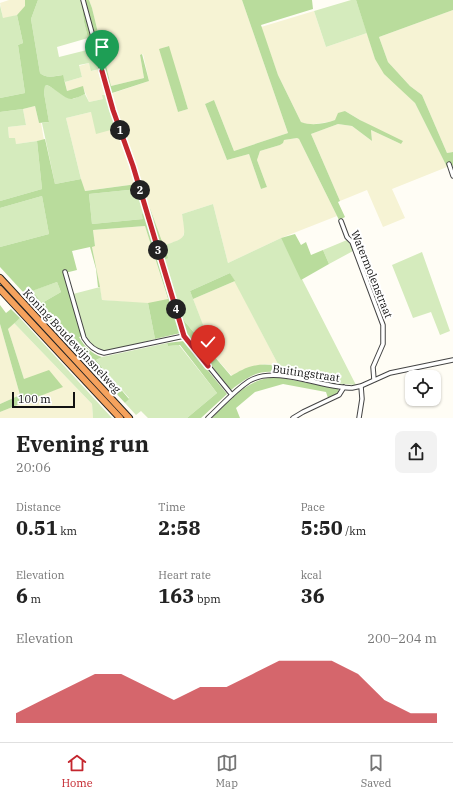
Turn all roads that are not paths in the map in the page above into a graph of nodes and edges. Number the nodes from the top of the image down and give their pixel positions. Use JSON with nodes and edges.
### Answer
{"nodes":[{"id":1,"x":83,"y":0,"type":"edge"},
{"id":2,"x":448,"y":164,"type":"dead end"},
{"id":3,"x":453,"y":176,"type":"edge"},
{"id":4,"x":341,"y":221,"type":"dead end"},
{"id":5,"x":65,"y":272,"type":"dead end"},
{"id":6,"x":0,"y":278,"type":"edge"},
{"id":7,"x":0,"y":289,"type":"edge"},
{"id":8,"x":184,"y":336,"type":"junction"},
{"id":9,"x":453,"y":360,"type":"edge"},
{"id":10,"x":374,"y":380,"type":"junction"},
{"id":11,"x":361,"y":386,"type":"junction"},
{"id":12,"x":344,"y":387,"type":"junction"},
{"id":13,"x":232,"y":396,"type":"junction"},
{"id":14,"x":120,"y":418,"type":"edge"},
{"id":15,"x":129,"y":418,"type":"edge"},
{"id":16,"x":208,"y":418,"type":"edge"},
{"id":17,"x":293,"y":418,"type":"edge"},
{"id":18,"x":359,"y":418,"type":"edge"}],
"edges":[{"from":1,"to":8,"type":"street"},
{"from":2,"to":3,"type":"street"},
{"from":4,"to":10,"type":"street","name":"Watermolenstraat"},
{"from":5,"to":8,"type":"street"},
{"from":6,"to":15,"type":"highway","name":"Koning Boudewijnsnelweg"},
{"from":7,"to":14,"type":"highway","name":"Koning Boudewijnsnelweg"},
{"from":8,"to":13,"type":"street"},
{"from":9,"to":10,"type":"street","name":"Buitingstraat"},
{"from":10,"to":11,"type":"street","name":"Buitingstraat"},
{"from":11,"to":12,"type":"street","name":"Buitingstraat"},
{"from":11,"to":18,"type":"street"},
{"from":12,"to":13,"type":"street","name":"Buitingstraat"},
{"from":12,"to":17,"type":"street","name":"Buitingstraat"},
{"from":13,"to":16,"type":"street","name":"Buitingstraat"}]}
